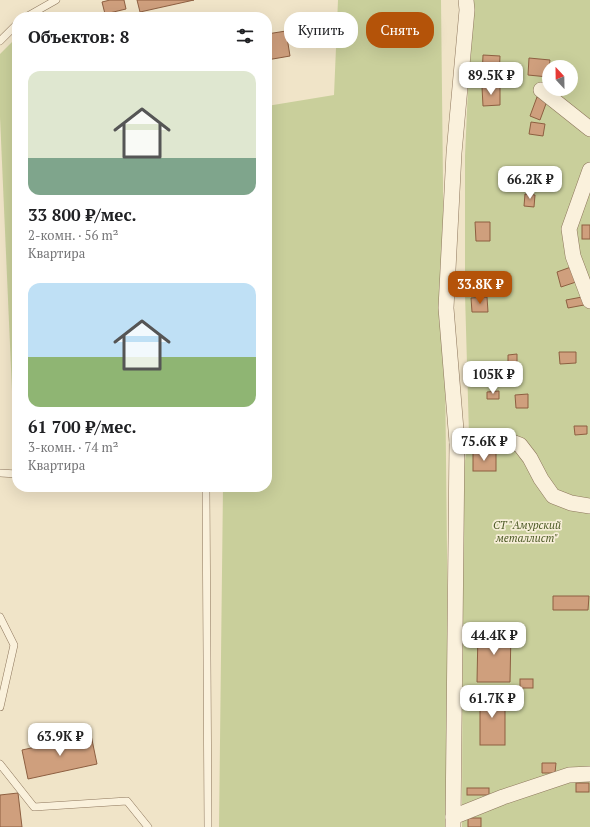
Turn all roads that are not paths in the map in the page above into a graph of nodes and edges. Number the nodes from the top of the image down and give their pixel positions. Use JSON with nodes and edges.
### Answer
{"nodes":[{"id":1,"x":56,"y":0,"type":"edge"},
{"id":2,"x":466,"y":0,"type":"edge"},
{"id":3,"x":35,"y":12,"type":"edge"},
{"id":4,"x":12,"y":29,"type":"edge"},
{"id":5,"x":0,"y":41,"type":"edge"},
{"id":6,"x":541,"y":90,"type":"dead end"},
{"id":7,"x":590,"y":129,"type":"edge"},
{"id":8,"x":590,"y":170,"type":"edge"},
{"id":9,"x":590,"y":301,"type":"edge"},
{"id":10,"x":457,"y":442,"type":"junction"},
{"id":11,"x":0,"y":473,"type":"edge"},
{"id":12,"x":12,"y":474,"type":"edge"},
{"id":13,"x":206,"y":492,"type":"edge"},
{"id":14,"x":590,"y":506,"type":"edge"},
{"id":15,"x":0,"y":617,"type":"edge"},
{"id":16,"x":0,"y":707,"type":"edge"},
{"id":17,"x":0,"y":764,"type":"edge"},
{"id":18,"x":590,"y":774,"type":"edge"},
{"id":19,"x":453,"y":822,"type":"edge"},
{"id":20,"x":148,"y":827,"type":"edge"},
{"id":21,"x":208,"y":827,"type":"edge"}],
"edges":[{"from":1,"to":3,"type":"lane"},
{"from":2,"to":10,"type":"street"},
{"from":4,"to":5,"type":"lane"},
{"from":6,"to":7,"type":"street"},
{"from":8,"to":9,"type":"street"},
{"from":10,"to":14,"type":"street"},
{"from":10,"to":19,"type":"street"},
{"from":11,"to":12,"type":"lane"},
{"from":13,"to":21,"type":"lane"},
{"from":15,"to":16,"type":"lane"},
{"from":17,"to":20,"type":"lane"},
{"from":18,"to":19,"type":"street"}]}
